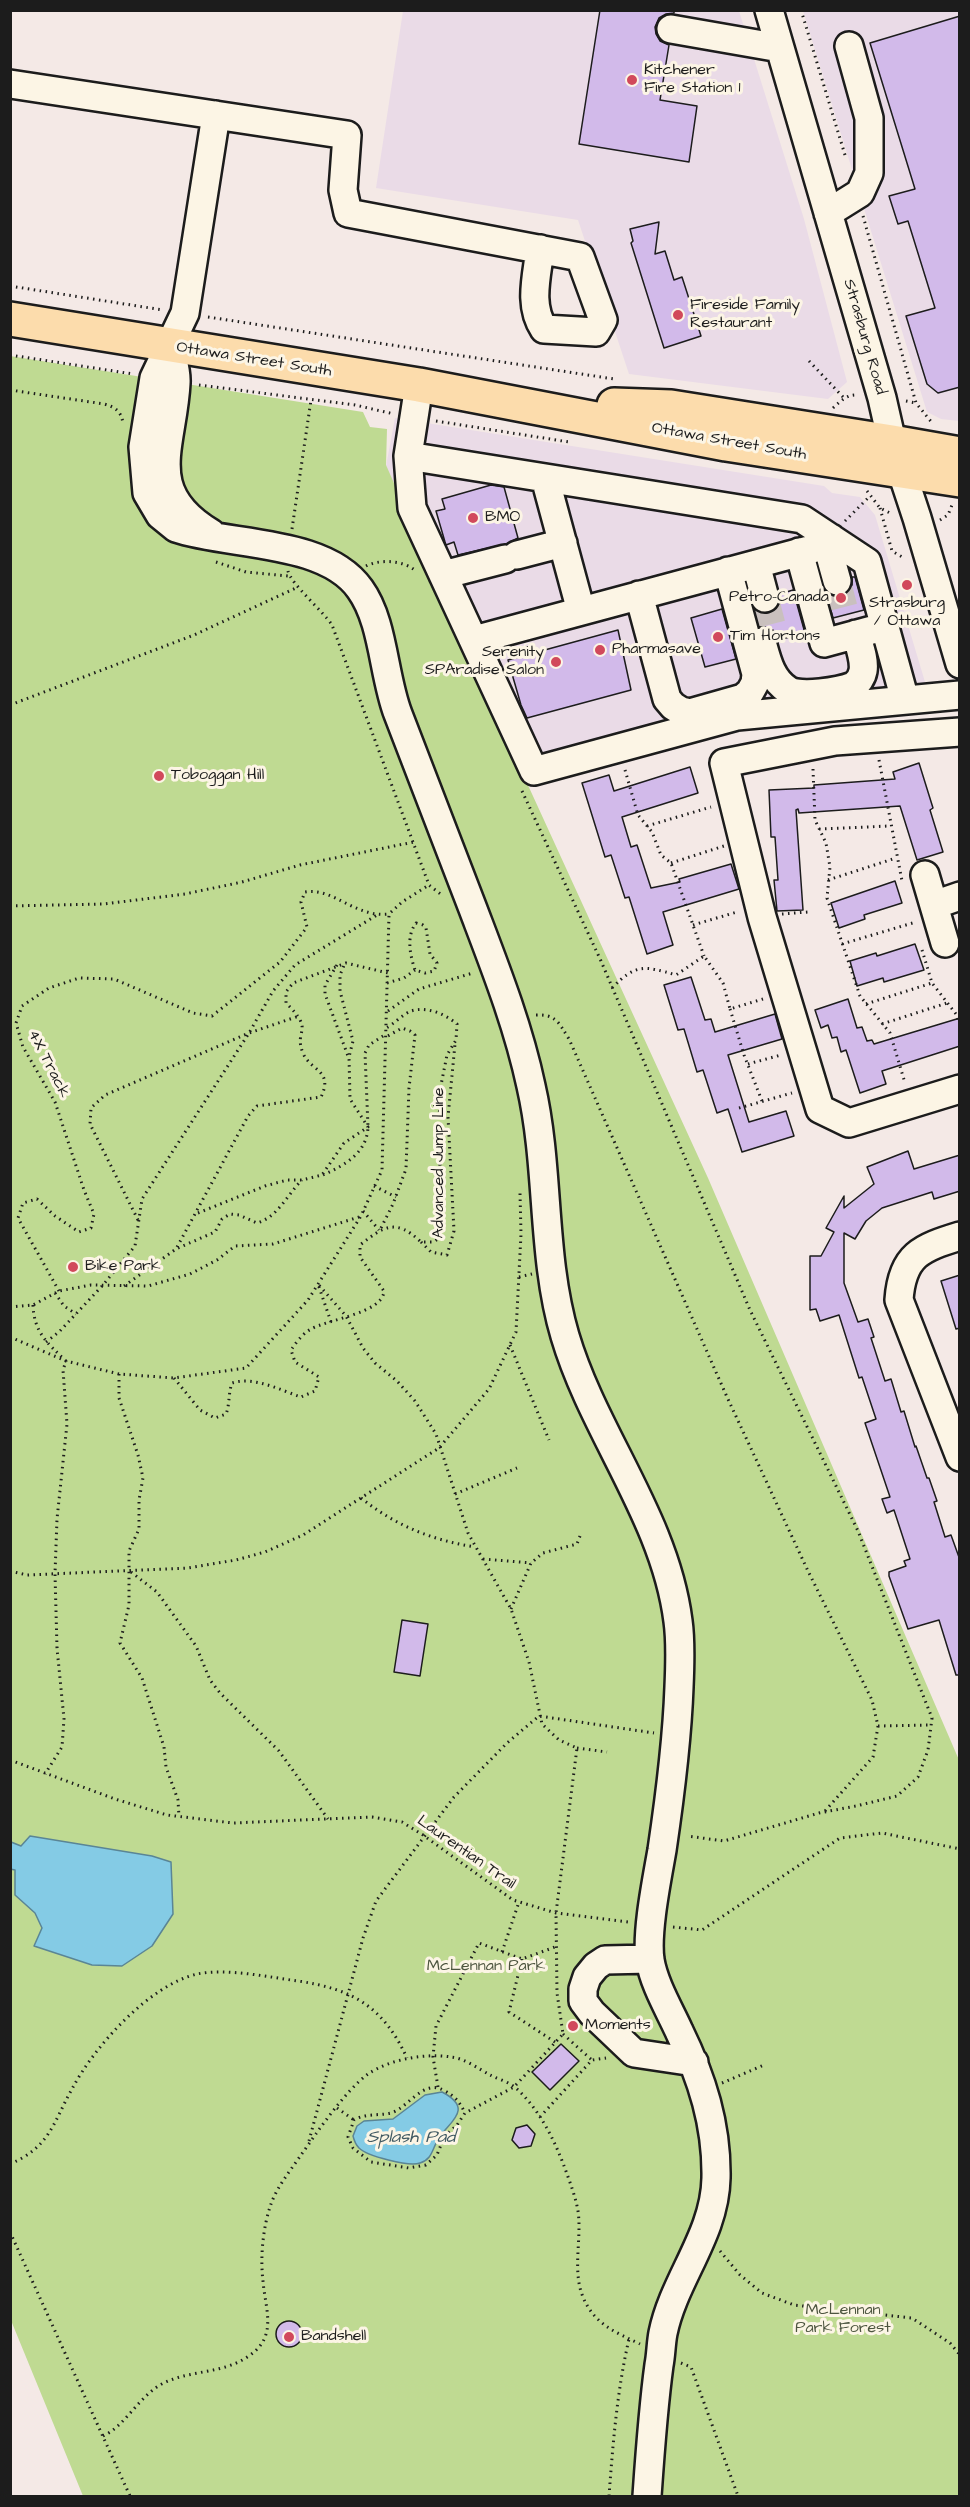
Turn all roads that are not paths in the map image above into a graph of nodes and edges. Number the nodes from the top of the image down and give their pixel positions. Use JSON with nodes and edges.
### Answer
{"nodes":[{"id":1,"x":768,"y":10,"type":"edge"},
{"id":2,"x":671,"y":29,"type":"dead end"},
{"id":3,"x":849,"y":46,"type":"dead end"},
{"id":4,"x":780,"y":48,"type":"junction"},
{"id":5,"x":10,"y":84,"type":"edge"},
{"id":6,"x":216,"y":115,"type":"junction"},
{"id":7,"x":828,"y":213,"type":"junction"},
{"id":8,"x":540,"y":249,"type":"dead end"},
{"id":9,"x":10,"y":319,"type":"edge"},
{"id":10,"x":170,"y":346,"type":"junction"},
{"id":11,"x":419,"y":385,"type":"junction"},
{"id":12,"x":960,"y":454,"type":"edge"},
{"id":13,"x":408,"y":456,"type":"junction"},
{"id":14,"x":896,"y":456,"type":"junction"},
{"id":15,"x":545,"y":478,"type":"junction"},
{"id":16,"x":956,"y":489,"type":"edge"},
{"id":17,"x":829,"y":542,"type":"junction"},
{"id":18,"x":563,"y":543,"type":"junction"},
{"id":19,"x":799,"y":552,"type":"junction"},
{"id":20,"x":742,"y":568,"type":"junction"},
{"id":21,"x":433,"y":576,"type":"junction"},
{"id":22,"x":837,"y":581,"type":"tunnel mouth"},
{"id":23,"x":639,"y":595,"type":"junction"},
{"id":24,"x":765,"y":598,"type":"tunnel mouth"},
{"id":25,"x":581,"y":611,"type":"junction"},
{"id":26,"x":884,"y":627,"type":"junction"},
{"id":27,"x":851,"y":628,"type":"junction"},
{"id":28,"x":474,"y":640,"type":"junction"},
{"id":29,"x":776,"y":640,"type":"tunnel mouth"},
{"id":30,"x":958,"y":652,"type":"edge"},
{"id":31,"x":780,"y":681,"type":"junction"},
{"id":32,"x":960,"y":695,"type":"edge"},
{"id":33,"x":905,"y":700,"type":"junction"},
{"id":34,"x":960,"y":732,"type":"edge"},
{"id":35,"x":913,"y":875,"type":"road end"},
{"id":36,"x":960,"y":896,"type":"edge"},
{"id":37,"x":936,"y":911,"type":"junction"},
{"id":38,"x":945,"y":944,"type":"dead end"},
{"id":39,"x":960,"y":1089,"type":"edge"},
{"id":40,"x":960,"y":1236,"type":"edge"},
{"id":41,"x":960,"y":1457,"type":"edge"},
{"id":42,"x":650,"y":1959,"type":"junction"},
{"id":43,"x":694,"y":2062,"type":"junction"},
{"id":44,"x":647,"y":2496,"type":"edge"}],
"edges":[{"from":1,"to":4,"type":"street","name":"Strasburg Road"},
{"from":2,"to":4,"type":"street"},
{"from":3,"to":7,"type":"street"},
{"from":4,"to":7,"type":"street","name":"Strasburg Road"},
{"from":5,"to":6,"type":"street"},
{"from":6,"to":8,"type":"street"},
{"from":6,"to":10,"type":"street"},
{"from":7,"to":14,"type":"street","name":"Strasburg Road"},
{"from":9,"to":10,"type":"main road","name":"Ottawa Street South"},
{"from":10,"to":11,"type":"main road","name":"Ottawa Street South"},
{"from":10,"to":42,"type":"street"},
{"from":11,"to":13,"type":"street"},
{"from":11,"to":14,"type":"main road","name":"Ottawa Street South"},
{"from":12,"to":14,"type":"main road","name":"Ottawa Street South"},
{"from":13,"to":15,"type":"street"},
{"from":13,"to":21,"type":"street"},
{"from":14,"to":16,"type":"main road","name":"Ottawa Street South"},
{"from":14,"to":30,"type":"street","name":"Strasburg Road"},
{"from":15,"to":17,"type":"street"},
{"from":15,"to":18,"type":"street"},
{"from":17,"to":19,"type":"street"},
{"from":17,"to":22,"type":"street"},
{"from":17,"to":26,"type":"street"},
{"from":18,"to":21,"type":"street"},
{"from":18,"to":25,"type":"street"},
{"from":19,"to":20,"type":"street"},
{"from":19,"to":27,"type":"street"},
{"from":20,"to":23,"type":"street"},
{"from":20,"to":23,"type":"street"},
{"from":20,"to":24,"type":"street"},
{"from":20,"to":31,"type":"street"},
{"from":21,"to":28,"type":"street"},
{"from":23,"to":25,"type":"street"},
{"from":25,"to":28,"type":"street"},
{"from":26,"to":27,"type":"street"},
{"from":26,"to":33,"type":"street"},
{"from":27,"to":31,"type":"street"},
{"from":28,"to":33,"type":"street"},
{"from":29,"to":31,"type":"street"},
{"from":32,"to":33,"type":"street"},
{"from":34,"to":39,"type":"street"},
{"from":35,"to":37,"type":"street"},
{"from":36,"to":37,"type":"street"},
{"from":37,"to":38,"type":"street"},
{"from":40,"to":41,"type":"street"},
{"from":42,"to":43,"type":"street"},
{"from":42,"to":43,"type":"street"},
{"from":43,"to":44,"type":"street"}]}
